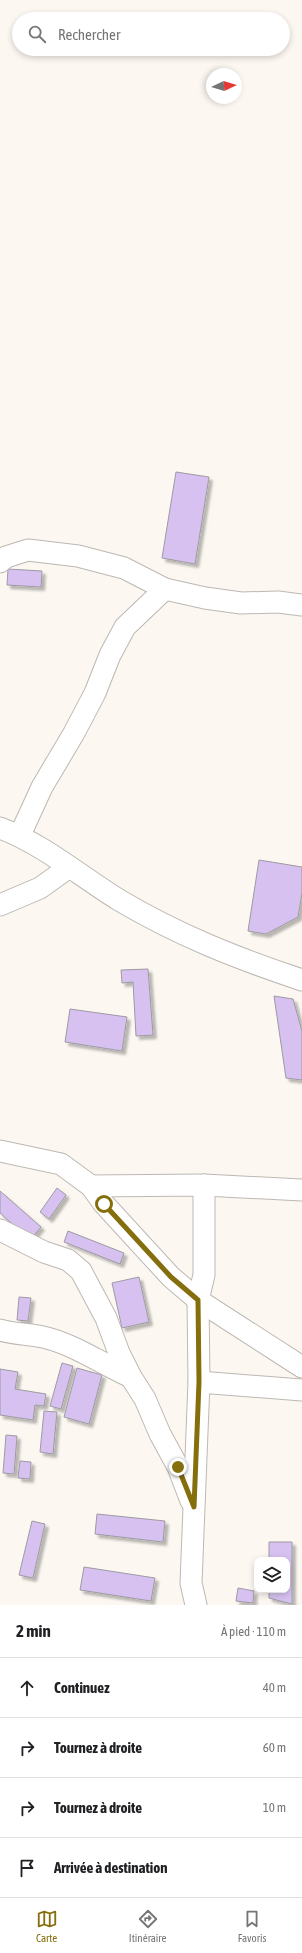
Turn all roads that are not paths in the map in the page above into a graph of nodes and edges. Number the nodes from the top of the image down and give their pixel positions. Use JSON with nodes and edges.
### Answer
{"nodes":[{"id":1,"x":0,"y":562,"type":"edge"},
{"id":2,"x":165,"y":589,"type":"junction"},
{"id":3,"x":302,"y":605,"type":"edge"},
{"id":4,"x":0,"y":828,"type":"edge"},
{"id":5,"x":20,"y":835,"type":"junction"},
{"id":6,"x":68,"y":868,"type":"junction"},
{"id":7,"x":0,"y":905,"type":"edge"},
{"id":8,"x":302,"y":980,"type":"edge"},
{"id":9,"x":0,"y":1151,"type":"edge"},
{"id":10,"x":204,"y":1185,"type":"junction"},
{"id":11,"x":91,"y":1186,"type":"junction"},
{"id":12,"x":302,"y":1190,"type":"edge"},
{"id":13,"x":0,"y":1230,"type":"edge"},
{"id":14,"x":198,"y":1300,"type":"junction"},
{"id":15,"x":0,"y":1330,"type":"edge"},
{"id":16,"x":302,"y":1367,"type":"edge"},
{"id":17,"x":131,"y":1377,"type":"junction"},
{"id":18,"x":199,"y":1382,"type":"junction"},
{"id":19,"x":302,"y":1390,"type":"edge"},
{"id":20,"x":194,"y":1507,"type":"junction"},
{"id":21,"x":196,"y":1605,"type":"edge"}],
"edges":[{"from":1,"to":2,"type":"street"},
{"from":2,"to":3,"type":"street"},
{"from":2,"to":5,"type":"street"},
{"from":4,"to":5,"type":"street"},
{"from":5,"to":6,"type":"street"},
{"from":6,"to":7,"type":"street"},
{"from":6,"to":8,"type":"street"},
{"from":9,"to":11,"type":"street"},
{"from":10,"to":11,"type":"street"},
{"from":10,"to":12,"type":"street"},
{"from":10,"to":14,"type":"street"},
{"from":11,"to":14,"type":"street"},
{"from":13,"to":17,"type":"street"},
{"from":14,"to":16,"type":"street"},
{"from":14,"to":18,"type":"street"},
{"from":15,"to":17,"type":"street"},
{"from":17,"to":20,"type":"street"},
{"from":18,"to":19,"type":"street"},
{"from":18,"to":20,"type":"street"},
{"from":20,"to":21,"type":"street"}]}
